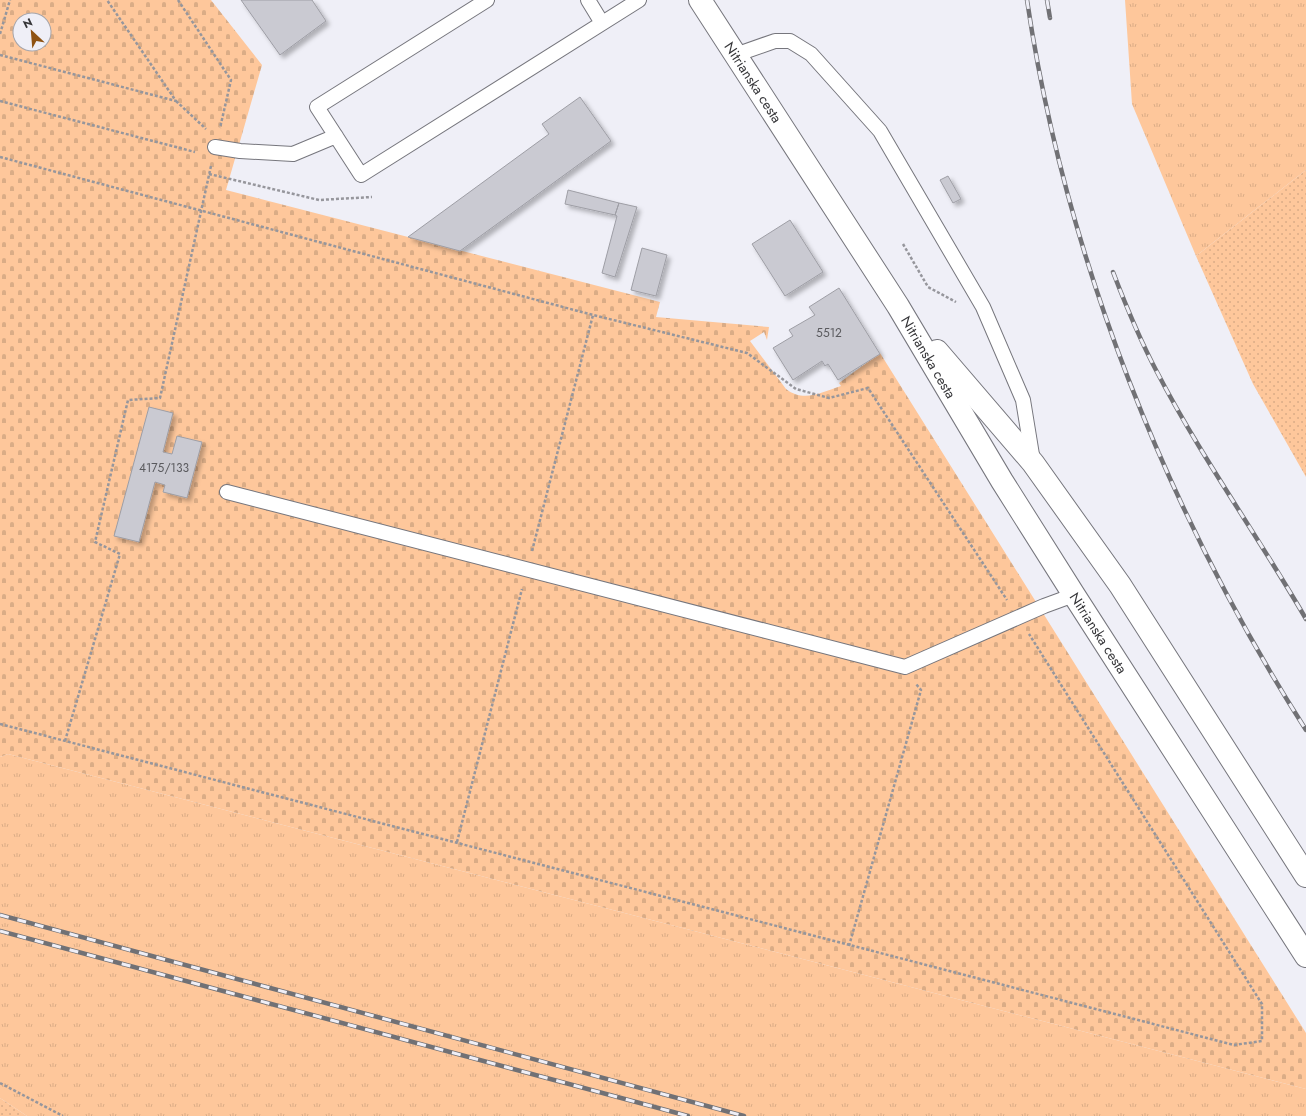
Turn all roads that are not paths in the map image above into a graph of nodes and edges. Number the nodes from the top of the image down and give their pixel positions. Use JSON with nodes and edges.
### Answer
{"nodes":[{"id":1,"x":487,"y":0,"type":"edge"},
{"id":2,"x":588,"y":0,"type":"edge"},
{"id":3,"x":638,"y":0,"type":"edge"},
{"id":4,"x":700,"y":0,"type":"edge"},
{"id":5,"x":602,"y":23,"type":"junction"},
{"id":6,"x":735,"y":55,"type":"junction"},
{"id":7,"x":336,"y":136,"type":"junction"},
{"id":8,"x":215,"y":148,"type":"road end"},
{"id":9,"x":898,"y":306,"type":"junction"},
{"id":10,"x":1033,"y":463,"type":"junction"},
{"id":11,"x":227,"y":492,"type":"dead end"},
{"id":12,"x":1074,"y":595,"type":"junction"},
{"id":13,"x":1306,"y":876,"type":"edge"},
{"id":14,"x":1306,"y":956,"type":"edge"}],
"edges":[{"from":1,"to":7,"type":"lane"},
{"from":2,"to":5,"type":"lane"},
{"from":3,"to":5,"type":"lane"},
{"from":4,"to":6,"type":"main road","name":"Nitrianska cesta"},
{"from":5,"to":7,"type":"lane"},
{"from":6,"to":9,"type":"main road","name":"Nitrianska cesta"},
{"from":6,"to":10,"type":"lane"},
{"from":7,"to":8,"type":"lane"},
{"from":9,"to":10,"type":"main road","name":"Nitrianska cesta"},
{"from":9,"to":12,"type":"main road","name":"Nitrianska cesta"},
{"from":10,"to":13,"type":"main road","name":"Nitrianska cesta"},
{"from":11,"to":12,"type":"lane"},
{"from":12,"to":14,"type":"main road","name":"Nitrianska cesta"}]}
